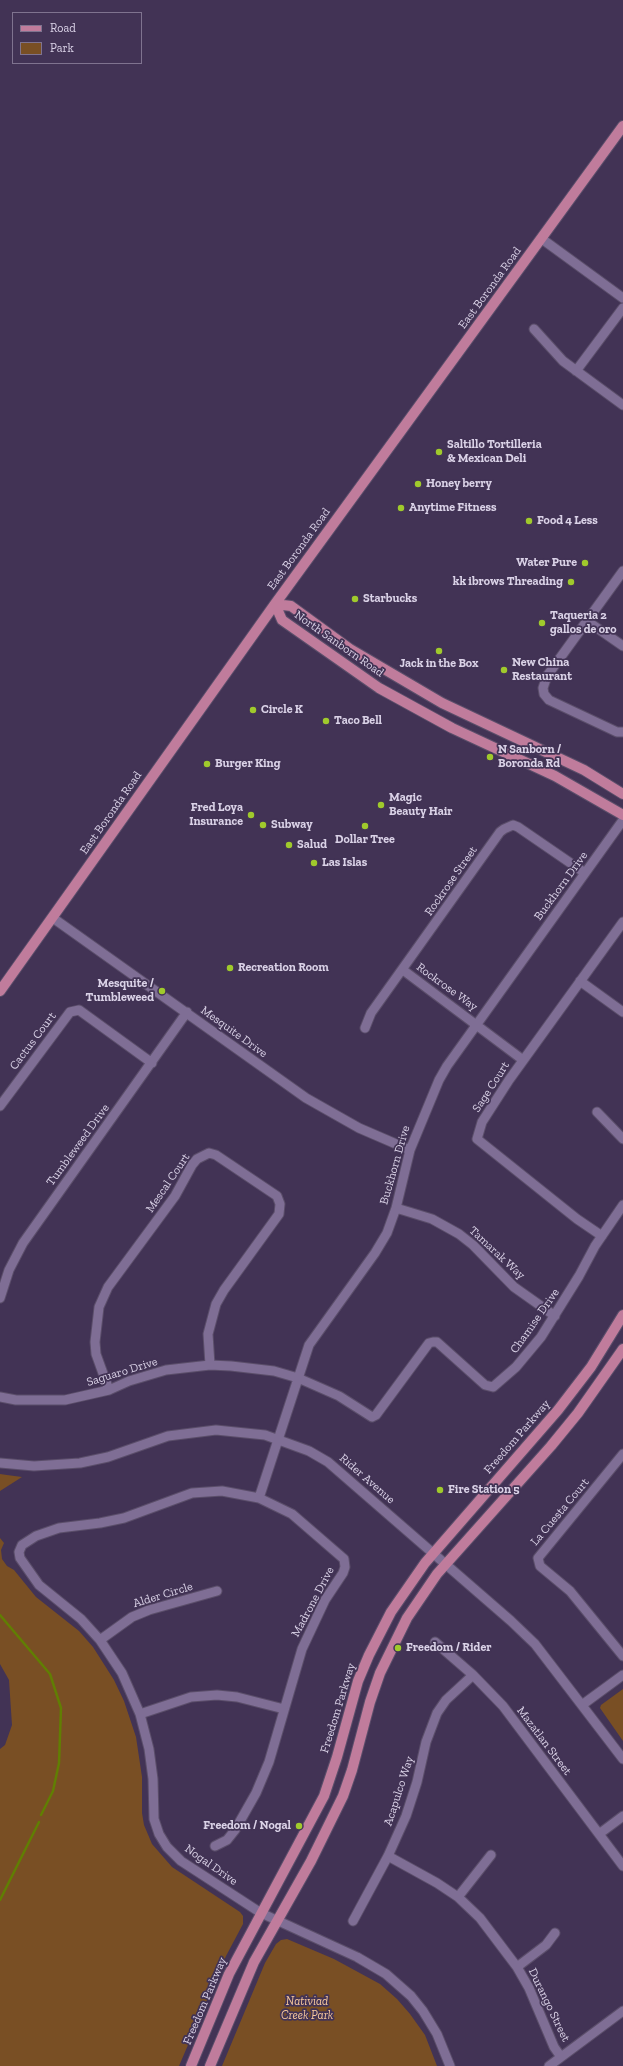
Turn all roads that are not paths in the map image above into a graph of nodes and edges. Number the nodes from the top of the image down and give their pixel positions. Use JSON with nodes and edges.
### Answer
{"nodes":[{"id":1,"x":623,"y":126,"type":"edge"},
{"id":2,"x":542,"y":239,"type":"junction"},
{"id":3,"x":623,"y":298,"type":"edge"},
{"id":4,"x":623,"y":308,"type":"edge"},
{"id":5,"x":534,"y":329,"type":"dead end"},
{"id":6,"x":576,"y":371,"type":"junction"},
{"id":7,"x":623,"y":405,"type":"edge"},
{"id":8,"x":623,"y":573,"type":"edge"},
{"id":9,"x":275,"y":604,"type":"junction"},
{"id":10,"x":587,"y":621,"type":"junction"},
{"id":11,"x":623,"y":646,"type":"edge"},
{"id":12,"x":623,"y":732,"type":"edge"},
{"id":13,"x":623,"y":794,"type":"edge"},
{"id":14,"x":623,"y":815,"type":"edge"},
{"id":15,"x":623,"y":820,"type":"edge"},
{"id":16,"x":585,"y":873,"type":"junction"},
{"id":17,"x":53,"y":918,"type":"junction"},
{"id":18,"x":623,"y":922,"type":"edge"},
{"id":19,"x":403,"y":970,"type":"junction"},
{"id":20,"x":580,"y":981,"type":"junction"},
{"id":21,"x":0,"y":991,"type":"edge"},
{"id":22,"x":187,"y":1012,"type":"junction"},
{"id":23,"x":623,"y":1012,"type":"edge"},
{"id":24,"x":477,"y":1024,"type":"junction"},
{"id":25,"x":365,"y":1028,"type":"dead end"},
{"id":26,"x":523,"y":1060,"type":"junction"},
{"id":27,"x":152,"y":1063,"type":"junction"},
{"id":28,"x":0,"y":1106,"type":"edge"},
{"id":29,"x":597,"y":1112,"type":"dead end"},
{"id":30,"x":623,"y":1139,"type":"edge"},
{"id":31,"x":410,"y":1150,"type":"junction"},
{"id":32,"x":623,"y":1205,"type":"edge"},
{"id":33,"x":396,"y":1208,"type":"junction"},
{"id":34,"x":602,"y":1236,"type":"junction"},
{"id":35,"x":0,"y":1298,"type":"edge"},
{"id":36,"x":623,"y":1315,"type":"edge"},
{"id":37,"x":555,"y":1316,"type":"junction"},
{"id":38,"x":623,"y":1349,"type":"edge"},
{"id":39,"x":210,"y":1365,"type":"junction"},
{"id":40,"x":298,"y":1378,"type":"junction"},
{"id":41,"x":108,"y":1390,"type":"junction"},
{"id":42,"x":0,"y":1397,"type":"edge"},
{"id":43,"x":278,"y":1439,"type":"junction"},
{"id":44,"x":623,"y":1454,"type":"edge"},
{"id":45,"x":0,"y":1463,"type":"edge"},
{"id":46,"x":259,"y":1498,"type":"junction"},
{"id":47,"x":20,"y":1549,"type":"joint"},
{"id":48,"x":434,"y":1554,"type":"junction"},
{"id":49,"x":446,"y":1565,"type":"junction"},
{"id":50,"x":217,"y":1591,"type":"dead end"},
{"id":51,"x":100,"y":1640,"type":"junction"},
{"id":52,"x":435,"y":1642,"type":"dead end"},
{"id":53,"x":623,"y":1656,"type":"edge"},
{"id":54,"x":473,"y":1675,"type":"junction"},
{"id":55,"x":623,"y":1675,"type":"edge"},
{"id":56,"x":582,"y":1705,"type":"junction"},
{"id":57,"x":284,"y":1709,"type":"junction"},
{"id":58,"x":140,"y":1714,"type":"junction"},
{"id":59,"x":623,"y":1759,"type":"edge"},
{"id":60,"x":623,"y":1816,"type":"edge"},
{"id":61,"x":599,"y":1834,"type":"junction"},
{"id":62,"x":215,"y":1846,"type":"dead end"},
{"id":63,"x":491,"y":1855,"type":"dead end"},
{"id":64,"x":388,"y":1856,"type":"junction"},
{"id":65,"x":623,"y":1866,"type":"edge"},
{"id":66,"x":458,"y":1897,"type":"junction"},
{"id":67,"x":261,"y":1913,"type":"junction"},
{"id":68,"x":353,"y":1921,"type":"dead end"},
{"id":69,"x":277,"y":1922,"type":"junction"},
{"id":70,"x":556,"y":1933,"type":"dead end"},
{"id":71,"x":517,"y":1967,"type":"junction"},
{"id":72,"x":623,"y":2010,"type":"edge"},
{"id":73,"x":561,"y":2057,"type":"junction"},
{"id":74,"x":190,"y":2066,"type":"edge"},
{"id":75,"x":210,"y":2066,"type":"edge"},
{"id":76,"x":450,"y":2066,"type":"edge"},
{"id":77,"x":549,"y":2066,"type":"edge"}],
"edges":[{"from":1,"to":2,"type":"main road","name":"East Boronda Road"},
{"from":2,"to":3,"type":"street"},
{"from":2,"to":9,"type":"main road","name":"East Boronda Road"},
{"from":4,"to":6,"type":"street"},
{"from":5,"to":6,"type":"street"},
{"from":6,"to":7,"type":"street"},
{"from":8,"to":10,"type":"street"},
{"from":9,"to":13,"type":"main road","name":"North Sanborn Road"},
{"from":9,"to":14,"type":"main road","name":"North Sanborn Road"},
{"from":9,"to":17,"type":"main road","name":"East Boronda Road"},
{"from":10,"to":11,"type":"street"},
{"from":10,"to":12,"type":"street"},
{"from":15,"to":16,"type":"street","name":"Buckhorn Drive"},
{"from":16,"to":19,"type":"street","name":"Rockrose Street"},
{"from":16,"to":24,"type":"street","name":"Buckhorn Drive"},
{"from":17,"to":21,"type":"main road","name":"East Boronda Road"},
{"from":17,"to":22,"type":"street","name":"Mesquite Drive"},
{"from":18,"to":20,"type":"street","name":"Sage Court"},
{"from":19,"to":24,"type":"street","name":"Rockrose Way"},
{"from":19,"to":25,"type":"street","name":"Rockrose Street"},
{"from":20,"to":23,"type":"street"},
{"from":20,"to":26,"type":"street","name":"Sage Court"},
{"from":22,"to":27,"type":"street","name":"Tumbleweed Drive"},
{"from":22,"to":31,"type":"street","name":"Mesquite Drive"},
{"from":24,"to":26,"type":"street","name":"Rockrose Way"},
{"from":24,"to":31,"type":"street","name":"Buckhorn Drive"},
{"from":26,"to":34,"type":"street","name":"Sage Court"},
{"from":27,"to":28,"type":"street","name":"Cactus Court"},
{"from":27,"to":35,"type":"street","name":"Tumbleweed Drive"},
{"from":29,"to":30,"type":"street"},
{"from":31,"to":33,"type":"street","name":"Buckhorn Drive"},
{"from":32,"to":34,"type":"street","name":"Chamise Drive"},
{"from":33,"to":37,"type":"street","name":"Tamarak Way"},
{"from":33,"to":40,"type":"street","name":"Buckhorn Drive"},
{"from":34,"to":37,"type":"street","name":"Chamise Drive"},
{"from":36,"to":48,"type":"main road","name":"Freedom Parkway"},
{"from":37,"to":40,"type":"street","name":"Chamise Drive"},
{"from":38,"to":49,"type":"main road"},
{"from":39,"to":40,"type":"street","name":"Saguaro Drive"},
{"from":39,"to":41,"type":"street","name":"Saguaro Drive"},
{"from":39,"to":41,"type":"street","name":"Mescal Court"},
{"from":40,"to":43,"type":"street","name":"Buckhorn Drive"},
{"from":41,"to":42,"type":"street","name":"Saguaro Drive"},
{"from":43,"to":45,"type":"street","name":"Rider Avenue"},
{"from":43,"to":46,"type":"street","name":"Buckhorn Drive"},
{"from":43,"to":48,"type":"street","name":"Rider Avenue"},
{"from":44,"to":53,"type":"street","name":"La Cuesta Court"},
{"from":46,"to":47,"type":"street","name":"Madrone Drive"},
{"from":46,"to":57,"type":"street","name":"Madrone Drive"},
{"from":47,"to":51,"type":"street","name":"Nogal Drive"},
{"from":48,"to":49,"type":"street","name":"Rider Avenue"},
{"from":48,"to":67,"type":"main road","name":"Freedom Parkway"},
{"from":49,"to":56,"type":"street","name":"Rider Avenue"},
{"from":49,"to":69,"type":"main road"},
{"from":50,"to":51,"type":"street","name":"Alder Circle"},
{"from":51,"to":58,"type":"street","name":"Nogal Drive"},
{"from":52,"to":54,"type":"street","name":"Mazatlan Street"},
{"from":54,"to":61,"type":"street","name":"Mazatlan Street"},
{"from":54,"to":64,"type":"street","name":"Acapulco Way"},
{"from":55,"to":56,"type":"street"},
{"from":56,"to":59,"type":"street","name":"Rider Avenue"},
{"from":57,"to":58,"type":"street"},
{"from":57,"to":62,"type":"street","name":"Madrone Drive"},
{"from":58,"to":67,"type":"street","name":"Nogal Drive"},
{"from":60,"to":61,"type":"street"},
{"from":61,"to":65,"type":"street","name":"Mazatlan Street"},
{"from":63,"to":66,"type":"street"},
{"from":64,"to":66,"type":"street","name":"Durango Street"},
{"from":64,"to":68,"type":"street","name":"Acapulco Way"},
{"from":66,"to":71,"type":"street","name":"Durango Street"},
{"from":67,"to":69,"type":"street","name":"Nogal Drive"},
{"from":67,"to":74,"type":"main road","name":"Freedom Parkway"},
{"from":69,"to":75,"type":"main road"},
{"from":69,"to":76,"type":"street","name":"Nogal Drive"},
{"from":70,"to":71,"type":"street"},
{"from":71,"to":73,"type":"street","name":"Durango Street"},
{"from":72,"to":73,"type":"street"},
{"from":73,"to":77,"type":"street"}]}
